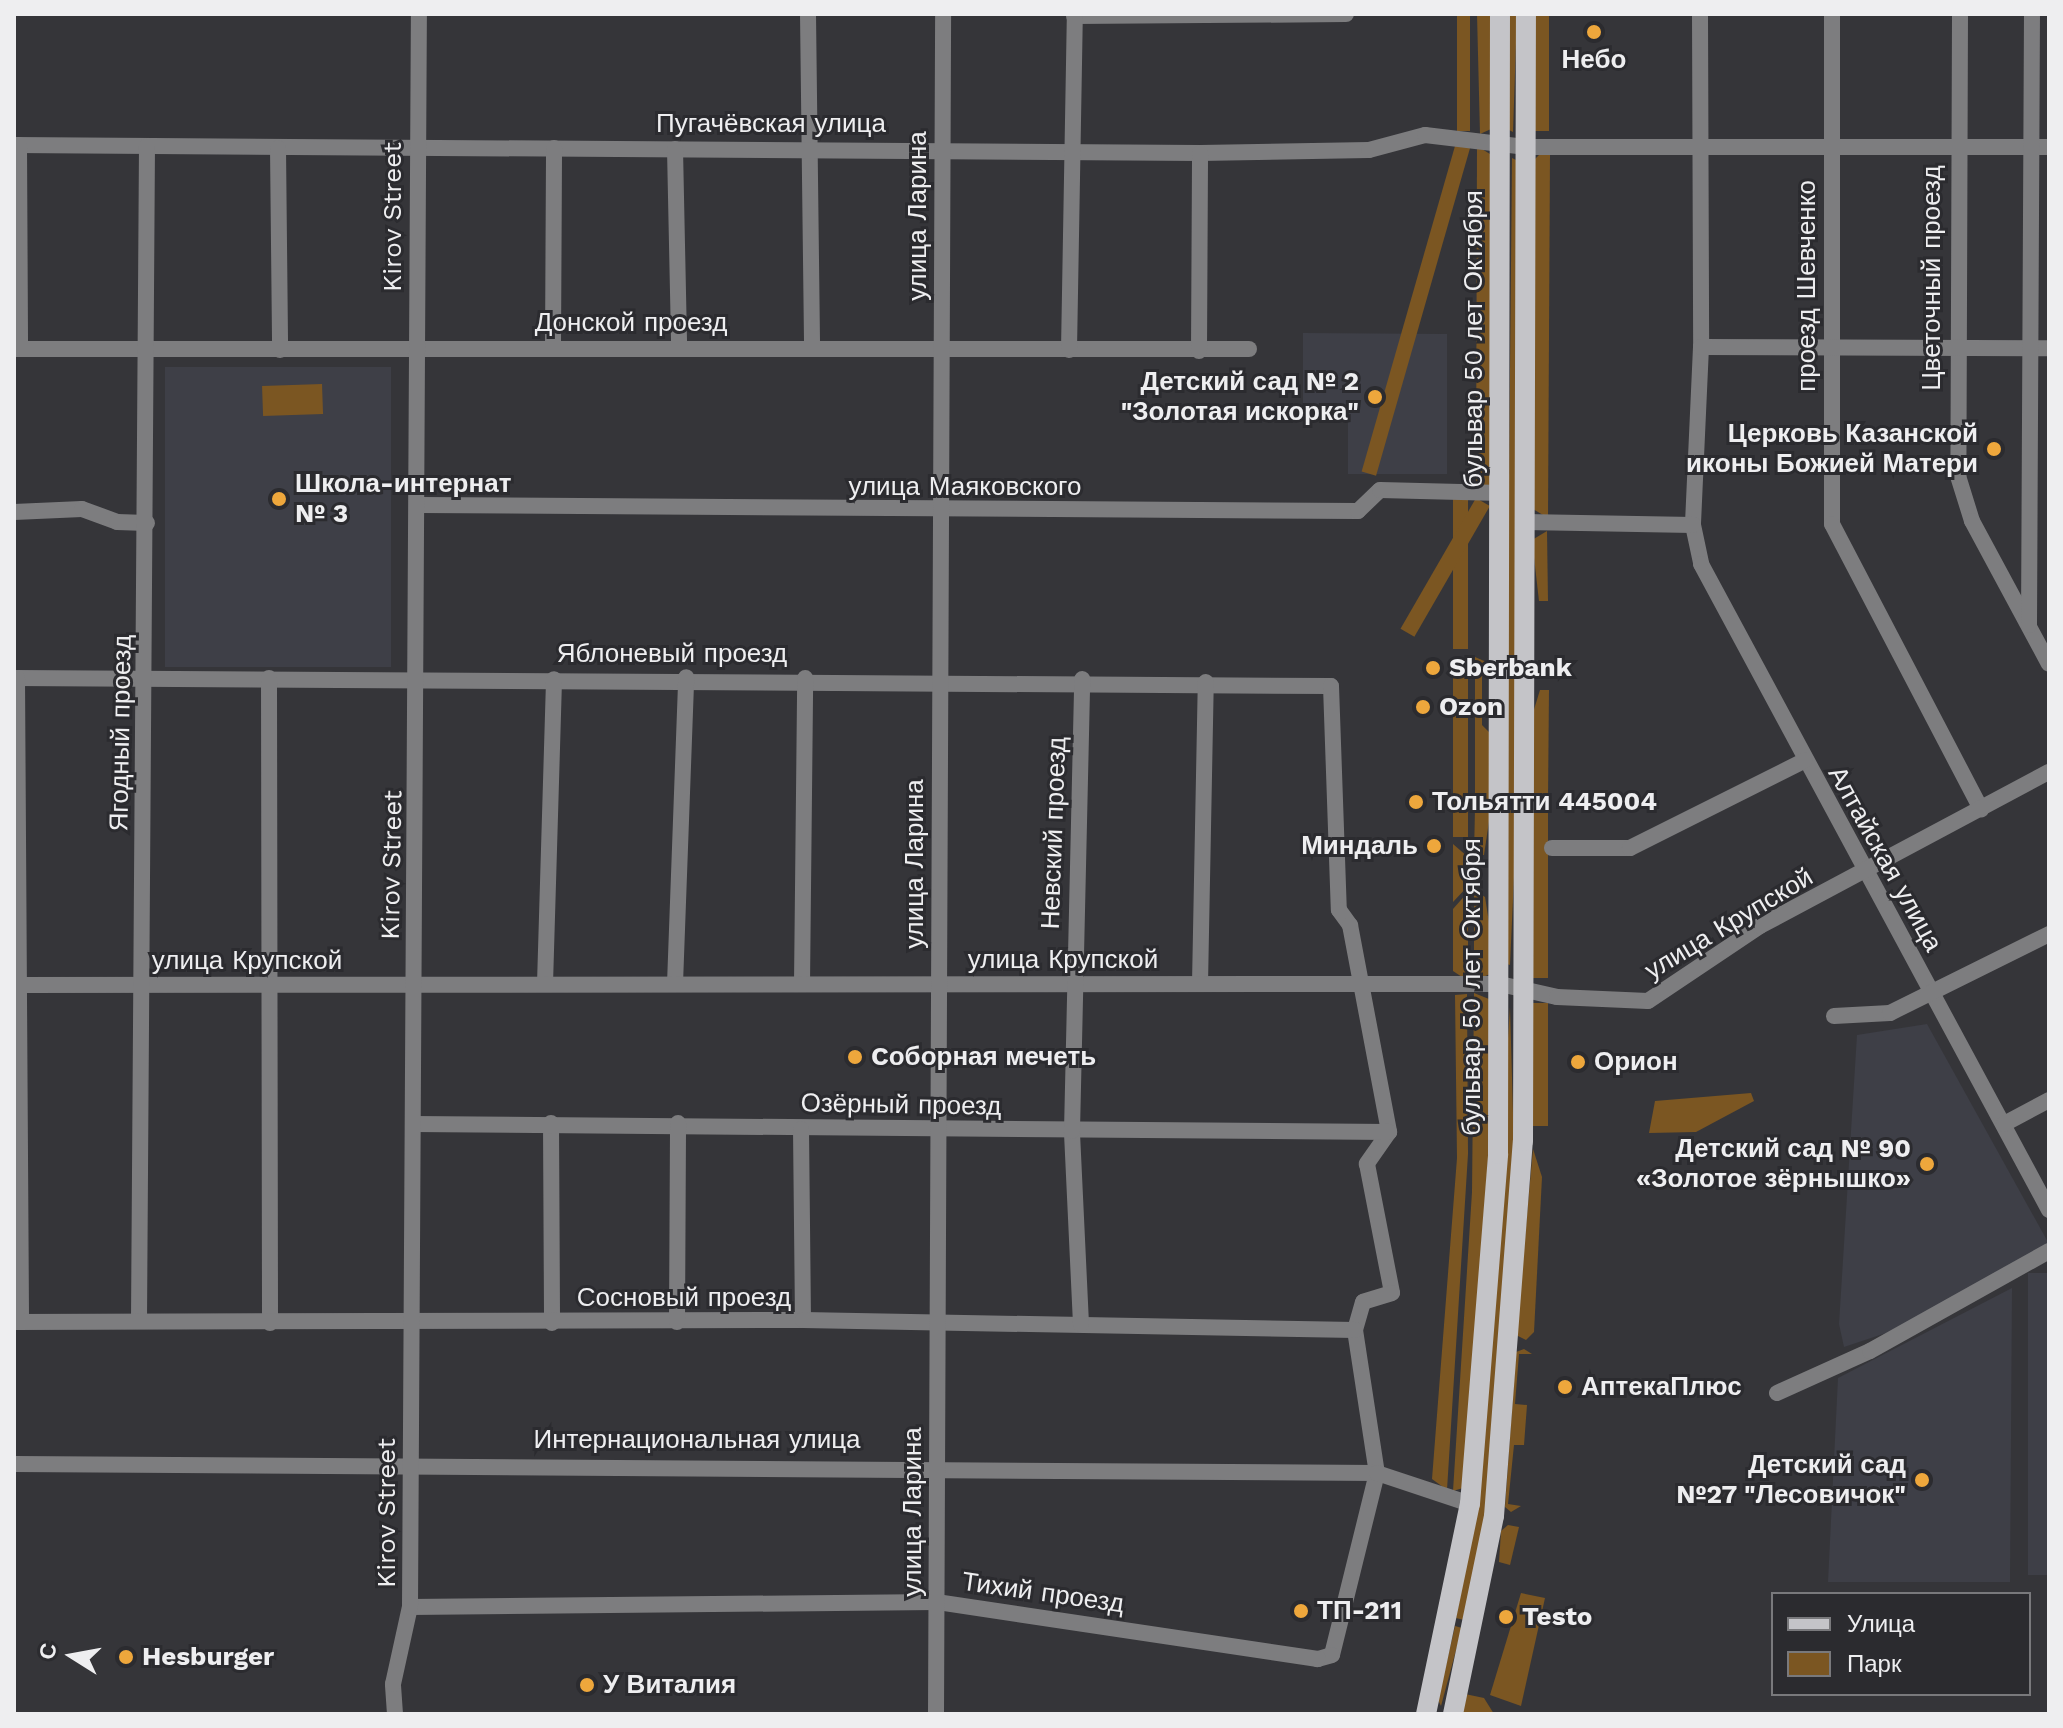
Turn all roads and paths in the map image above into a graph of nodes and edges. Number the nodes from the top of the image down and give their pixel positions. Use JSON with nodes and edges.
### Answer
{"nodes":[{"id":1,"x":419,"y":14,"type":"edge"},
{"id":2,"x":808,"y":14,"type":"edge"},
{"id":3,"x":943,"y":14,"type":"edge"},
{"id":4,"x":1346,"y":14,"type":"edge"},
{"id":5,"x":1500,"y":14,"type":"edge"},
{"id":6,"x":1526,"y":14,"type":"edge"},
{"id":7,"x":1700,"y":14,"type":"edge"},
{"id":8,"x":1832,"y":14,"type":"edge"},
{"id":9,"x":1960,"y":14,"type":"edge"},
{"id":10,"x":2032,"y":14,"type":"edge"},
{"id":11,"x":1074,"y":15,"type":"edge"},
{"id":12,"x":17,"y":145,"type":"edge"},
{"id":13,"x":1500,"y":145,"type":"junction"},
{"id":14,"x":147,"y":146,"type":"junction"},
{"id":15,"x":417,"y":146,"type":"junction"},
{"id":16,"x":942,"y":147,"type":"junction"},
{"id":17,"x":1526,"y":147,"type":"junction"},
{"id":18,"x":1700,"y":147,"type":"junction"},
{"id":19,"x":1831,"y":147,"type":"junction"},
{"id":20,"x":1956,"y":147,"type":"junction"},
{"id":21,"x":2041,"y":147,"type":"edge"},
{"id":22,"x":278,"y":148,"type":"junction"},
{"id":23,"x":554,"y":148,"type":"junction"},
{"id":24,"x":809,"y":148,"type":"junction"},
{"id":25,"x":675,"y":149,"type":"junction"},
{"id":26,"x":1074,"y":150,"type":"junction"},
{"id":27,"x":1200,"y":153,"type":"junction"},
{"id":28,"x":812,"y":346,"type":"junction"},
{"id":29,"x":553,"y":347,"type":"junction"},
{"id":30,"x":1701,"y":347,"type":"junction"},
{"id":31,"x":679,"y":348,"type":"junction"},
{"id":32,"x":1955,"y":348,"type":"junction"},
{"id":33,"x":2032,"y":348,"type":"junction"},
{"id":34,"x":2049,"y":348,"type":"edge"},
{"id":35,"x":17,"y":349,"type":"edge"},
{"id":36,"x":1249,"y":349,"type":"dead end"},
{"id":37,"x":1830,"y":349,"type":"junction"},
{"id":38,"x":280,"y":350,"type":"junction"},
{"id":39,"x":416,"y":350,"type":"junction"},
{"id":40,"x":941,"y":350,"type":"junction"},
{"id":41,"x":1069,"y":350,"type":"junction"},
{"id":42,"x":1199,"y":351,"type":"junction"},
{"id":43,"x":147,"y":352,"type":"junction"},
{"id":44,"x":1501,"y":493,"type":"junction"},
{"id":45,"x":419,"y":505,"type":"junction"},
{"id":46,"x":14,"y":512,"type":"edge"},
{"id":47,"x":941,"y":512,"type":"junction"},
{"id":48,"x":1525,"y":522,"type":"junction"},
{"id":49,"x":147,"y":523,"type":"junction"},
{"id":50,"x":1693,"y":525,"type":"junction"},
{"id":51,"x":2029,"y":627,"type":"junction"},
{"id":52,"x":2049,"y":664,"type":"edge"},
{"id":53,"x":686,"y":677,"type":"junction"},
{"id":54,"x":16,"y":678,"type":"edge"},
{"id":55,"x":269,"y":678,"type":"junction"},
{"id":56,"x":418,"y":678,"type":"junction"},
{"id":57,"x":805,"y":678,"type":"junction"},
{"id":58,"x":940,"y":678,"type":"junction"},
{"id":59,"x":554,"y":679,"type":"junction"},
{"id":60,"x":1082,"y":679,"type":"junction"},
{"id":61,"x":146,"y":680,"type":"junction"},
{"id":62,"x":1206,"y":682,"type":"junction"},
{"id":63,"x":1804,"y":761,"type":"junction"},
{"id":64,"x":2049,"y":772,"type":"edge"},
{"id":65,"x":1981,"y":809,"type":"junction"},
{"id":66,"x":1552,"y":848,"type":"dead end"},
{"id":67,"x":1864,"y":873,"type":"junction"},
{"id":68,"x":2049,"y":934,"type":"edge"},
{"id":69,"x":414,"y":984,"type":"junction"},
{"id":70,"x":545,"y":984,"type":"junction"},
{"id":71,"x":675,"y":984,"type":"junction"},
{"id":72,"x":802,"y":984,"type":"junction"},
{"id":73,"x":939,"y":984,"type":"junction"},
{"id":74,"x":1074,"y":984,"type":"junction"},
{"id":75,"x":1200,"y":984,"type":"junction"},
{"id":76,"x":1357,"y":984,"type":"junction"},
{"id":77,"x":1500,"y":984,"type":"junction"},
{"id":78,"x":16,"y":985,"type":"edge"},
{"id":79,"x":142,"y":985,"type":"junction"},
{"id":80,"x":272,"y":985,"type":"junction"},
{"id":81,"x":1524,"y":990,"type":"junction"},
{"id":82,"x":1934,"y":995,"type":"junction"},
{"id":83,"x":1834,"y":1016,"type":"dead end"},
{"id":84,"x":2049,"y":1100,"type":"edge"},
{"id":85,"x":551,"y":1123,"type":"junction"},
{"id":86,"x":678,"y":1123,"type":"junction"},
{"id":87,"x":413,"y":1124,"type":"junction"},
{"id":88,"x":2004,"y":1124,"type":"junction"},
{"id":89,"x":801,"y":1129,"type":"junction"},
{"id":90,"x":938,"y":1130,"type":"junction"},
{"id":91,"x":1072,"y":1131,"type":"junction"},
{"id":92,"x":1389,"y":1132,"type":"junction"},
{"id":93,"x":2049,"y":1210,"type":"edge"},
{"id":94,"x":2049,"y":1251,"type":"edge"},
{"id":95,"x":139,"y":1320,"type":"junction"},
{"id":96,"x":803,"y":1320,"type":"junction"},
{"id":97,"x":18,"y":1322,"type":"edge"},
{"id":98,"x":677,"y":1322,"type":"junction"},
{"id":99,"x":270,"y":1323,"type":"junction"},
{"id":100,"x":552,"y":1323,"type":"junction"},
{"id":101,"x":412,"y":1324,"type":"junction"},
{"id":102,"x":1081,"y":1324,"type":"junction"},
{"id":103,"x":937,"y":1325,"type":"junction"},
{"id":104,"x":1355,"y":1330,"type":"junction"},
{"id":105,"x":1777,"y":1393,"type":"dead end"},
{"id":106,"x":411,"y":1462,"type":"junction"},
{"id":107,"x":14,"y":1464,"type":"edge"},
{"id":108,"x":937,"y":1466,"type":"junction"},
{"id":109,"x":1377,"y":1473,"type":"junction"},
{"id":110,"x":1470,"y":1504,"type":"junction"},
{"id":111,"x":936,"y":1602,"type":"junction"},
{"id":112,"x":410,"y":1607,"type":"junction"},
{"id":113,"x":395,"y":1714,"type":"edge"},
{"id":114,"x":936,"y":1714,"type":"edge"},
{"id":115,"x":1426,"y":1714,"type":"edge"},
{"id":116,"x":1453,"y":1714,"type":"edge"}],
"edges":[{"from":1,"to":15,"type":"street","name":"Kirov Street"},
{"from":2,"to":24,"type":"street"},
{"from":3,"to":16,"type":"street","name":"улица Ларина"},
{"from":4,"to":11,"type":"street"},
{"from":5,"to":13,"type":"main road","name":"бульвар 50 лет Октября"},
{"from":6,"to":17,"type":"main road","name":"бульвар 50 лет Октября"},
{"from":7,"to":18,"type":"street","name":"Алтайская улица"},
{"from":8,"to":19,"type":"street","name":"проезд Шевченко"},
{"from":9,"to":20,"type":"street","name":"Цветочный проезд"},
{"from":10,"to":21,"type":"street"},
{"from":11,"to":26,"type":"street"},
{"from":12,"to":14,"type":"street","name":"Пугачёвская улица"},
{"from":12,"to":35,"type":"street"},
{"from":13,"to":17,"type":"street","name":"Пугачёвская улица"},
{"from":13,"to":27,"type":"street","name":"Пугачёвская улица"},
{"from":13,"to":44,"type":"main road","name":"бульвар 50 лет Октября"},
{"from":14,"to":22,"type":"street","name":"Пугачёвская улица"},
{"from":14,"to":43,"type":"street","name":"Ягодный проезд"},
{"from":15,"to":22,"type":"street","name":"Пугачёвская улица"},
{"from":15,"to":23,"type":"street","name":"Пугачёвская улица"},
{"from":15,"to":39,"type":"street","name":"Kirov Street"},
{"from":16,"to":24,"type":"street","name":"Пугачёвская улица"},
{"from":16,"to":26,"type":"street","name":"Пугачёвская улица"},
{"from":16,"to":40,"type":"street","name":"улица Ларина"},
{"from":17,"to":18,"type":"street"},
{"from":17,"to":48,"type":"main road","name":"бульвар 50 лет Октября"},
{"from":18,"to":19,"type":"street"},
{"from":18,"to":30,"type":"street","name":"Алтайская улица"},
{"from":19,"to":20,"type":"street"},
{"from":19,"to":37,"type":"street","name":"проезд Шевченко"},
{"from":20,"to":21,"type":"street"},
{"from":20,"to":32,"type":"street","name":"Цветочный проезд"},
{"from":21,"to":33,"type":"street"},
{"from":22,"to":38,"type":"street"},
{"from":23,"to":25,"type":"street","name":"Пугачёвская улица"},
{"from":23,"to":29,"type":"street"},
{"from":24,"to":25,"type":"street","name":"Пугачёвская улица"},
{"from":24,"to":28,"type":"street"},
{"from":25,"to":31,"type":"street"},
{"from":26,"to":27,"type":"street","name":"Пугачёвская улица"},
{"from":26,"to":41,"type":"street"},
{"from":27,"to":42,"type":"street"},
{"from":28,"to":31,"type":"street","name":"Донской проезд"},
{"from":28,"to":40,"type":"street","name":"Донской проезд"},
{"from":29,"to":31,"type":"street","name":"Донской проезд"},
{"from":29,"to":39,"type":"street","name":"Донской проезд"},
{"from":30,"to":37,"type":"street"},
{"from":30,"to":50,"type":"street","name":"Алтайская улица"},
{"from":32,"to":33,"type":"street"},
{"from":32,"to":37,"type":"street"},
{"from":32,"to":51,"type":"street","name":"Цветочный проезд"},
{"from":33,"to":34,"type":"street"},
{"from":33,"to":51,"type":"street"},
{"from":35,"to":43,"type":"street","name":"Донской проезд"},
{"from":36,"to":42,"type":"street","name":"Донской проезд"},
{"from":37,"to":65,"type":"street","name":"проезд Шевченко"},
{"from":38,"to":39,"type":"street","name":"Донской проезд"},
{"from":38,"to":43,"type":"street","name":"Донской проезд"},
{"from":39,"to":45,"type":"street","name":"Kirov Street"},
{"from":40,"to":41,"type":"street","name":"Донской проезд"},
{"from":40,"to":47,"type":"street","name":"улица Ларина"},
{"from":41,"to":42,"type":"street","name":"Донской проезд"},
{"from":43,"to":49,"type":"street","name":"Ягодный проезд"},
{"from":44,"to":47,"type":"street","name":"улица Маяковского"},
{"from":44,"to":77,"type":"main road","name":"бульвар 50 лет Октября"},
{"from":45,"to":47,"type":"street","name":"улица Маяковского"},
{"from":45,"to":56,"type":"street","name":"Kirov Street"},
{"from":46,"to":49,"type":"street"},
{"from":47,"to":58,"type":"street","name":"улица Ларина"},
{"from":48,"to":50,"type":"street"},
{"from":48,"to":81,"type":"main road","name":"бульвар 50 лет Октября"},
{"from":49,"to":61,"type":"street","name":"Ягодный проезд"},
{"from":50,"to":63,"type":"street","name":"Алтайская улица"},
{"from":51,"to":52,"type":"street","name":"Цветочный проезд"},
{"from":53,"to":57,"type":"street","name":"Яблоневый проезд"},
{"from":53,"to":59,"type":"street","name":"Яблоневый проезд"},
{"from":53,"to":71,"type":"street"},
{"from":54,"to":61,"type":"street","name":"Яблоневый проезд"},
{"from":54,"to":78,"type":"street"},
{"from":55,"to":56,"type":"street","name":"Яблоневый проезд"},
{"from":55,"to":61,"type":"street","name":"Яблоневый проезд"},
{"from":55,"to":80,"type":"street"},
{"from":56,"to":59,"type":"street","name":"Яблоневый проезд"},
{"from":56,"to":69,"type":"street","name":"Kirov Street"},
{"from":57,"to":58,"type":"street","name":"Яблоневый проезд"},
{"from":57,"to":72,"type":"street"},
{"from":58,"to":60,"type":"street","name":"Яблоневый проезд"},
{"from":58,"to":73,"type":"street","name":"улица Ларина"},
{"from":59,"to":70,"type":"street"},
{"from":60,"to":62,"type":"street","name":"Яблоневый проезд"},
{"from":60,"to":74,"type":"street","name":"Невский проезд"},
{"from":61,"to":79,"type":"street","name":"Ягодный проезд"},
{"from":62,"to":75,"type":"street"},
{"from":62,"to":76,"type":"street","name":"Яблоневый проезд"},
{"from":63,"to":66,"type":"street"},
{"from":63,"to":67,"type":"street","name":"Алтайская улица"},
{"from":64,"to":65,"type":"street","name":"улица Крупской"},
{"from":65,"to":67,"type":"street","name":"улица Крупской"},
{"from":67,"to":81,"type":"street","name":"улица Крупской"},
{"from":67,"to":82,"type":"street","name":"Алтайская улица"},
{"from":68,"to":82,"type":"street"},
{"from":69,"to":70,"type":"street","name":"улица Крупской"},
{"from":69,"to":80,"type":"street","name":"улица Крупской"},
{"from":69,"to":87,"type":"street","name":"Kirov Street"},
{"from":70,"to":71,"type":"street","name":"улица Крупской"},
{"from":71,"to":72,"type":"street","name":"улица Крупской"},
{"from":72,"to":73,"type":"street","name":"улица Крупской"},
{"from":73,"to":74,"type":"street","name":"улица Крупской"},
{"from":73,"to":90,"type":"street","name":"улица Ларина"},
{"from":74,"to":75,"type":"street","name":"улица Крупской"},
{"from":74,"to":91,"type":"street","name":"Невский проезд"},
{"from":75,"to":76,"type":"street","name":"улица Крупской"},
{"from":76,"to":77,"type":"street","name":"улица Крупской"},
{"from":76,"to":92,"type":"street"},
{"from":77,"to":81,"type":"street","name":"улица Крупской"},
{"from":77,"to":110,"type":"main road","name":"бульвар 50 лет Октября"},
{"from":78,"to":79,"type":"street","name":"улица Крупской"},
{"from":78,"to":97,"type":"street"},
{"from":79,"to":80,"type":"street","name":"улица Крупской"},
{"from":79,"to":95,"type":"street","name":"Ягодный проезд"},
{"from":80,"to":99,"type":"street"},
{"from":81,"to":116,"type":"main road","name":"бульвар 50 лет Октября"},
{"from":82,"to":83,"type":"street"},
{"from":82,"to":88,"type":"street","name":"Алтайская улица"},
{"from":84,"to":88,"type":"street"},
{"from":85,"to":86,"type":"street","name":"Озёрный проезд"},
{"from":85,"to":87,"type":"street","name":"Озёрный проезд"},
{"from":85,"to":100,"type":"street"},
{"from":86,"to":89,"type":"street","name":"Озёрный проезд"},
{"from":86,"to":98,"type":"street"},
{"from":87,"to":101,"type":"street","name":"Kirov Street"},
{"from":88,"to":93,"type":"street","name":"Алтайская улица"},
{"from":89,"to":90,"type":"street","name":"Озёрный проезд"},
{"from":89,"to":96,"type":"street"},
{"from":90,"to":91,"type":"street","name":"Озёрный проезд"},
{"from":90,"to":103,"type":"street","name":"улица Ларина"},
{"from":91,"to":92,"type":"street","name":"Озёрный проезд"},
{"from":91,"to":102,"type":"street","name":"Невский проезд"},
{"from":92,"to":104,"type":"street"},
{"from":94,"to":105,"type":"street"},
{"from":95,"to":97,"type":"street","name":"Сосновый проезд"},
{"from":95,"to":99,"type":"street","name":"Сосновый проезд"},
{"from":96,"to":98,"type":"street","name":"Сосновый проезд"},
{"from":96,"to":103,"type":"street","name":"Сосновый проезд"},
{"from":98,"to":100,"type":"street","name":"Сосновый проезд"},
{"from":99,"to":101,"type":"street","name":"Сосновый проезд"},
{"from":100,"to":101,"type":"street","name":"Сосновый проезд"},
{"from":101,"to":106,"type":"street","name":"Kirov Street"},
{"from":102,"to":103,"type":"street","name":"Сосновый проезд"},
{"from":102,"to":104,"type":"street","name":"Сосновый проезд"},
{"from":103,"to":108,"type":"street","name":"улица Ларина"},
{"from":104,"to":109,"type":"street"},
{"from":106,"to":107,"type":"street","name":"Интернациональная улица"},
{"from":106,"to":108,"type":"street","name":"Интернациональная улица"},
{"from":106,"to":112,"type":"street","name":"Kirov Street"},
{"from":108,"to":109,"type":"street","name":"Интернациональная улица"},
{"from":108,"to":111,"type":"street","name":"улица Ларина"},
{"from":109,"to":110,"type":"street","name":"Интернациональная улица"},
{"from":109,"to":111,"type":"street","name":"Тихий проезд"},
{"from":110,"to":115,"type":"main road","name":"бульвар 50 лет Октября"},
{"from":111,"to":112,"type":"street","name":"Тихий проезд"},
{"from":111,"to":114,"type":"street","name":"улица Ларина"},
{"from":112,"to":113,"type":"street","name":"Kirov Street"}]}
